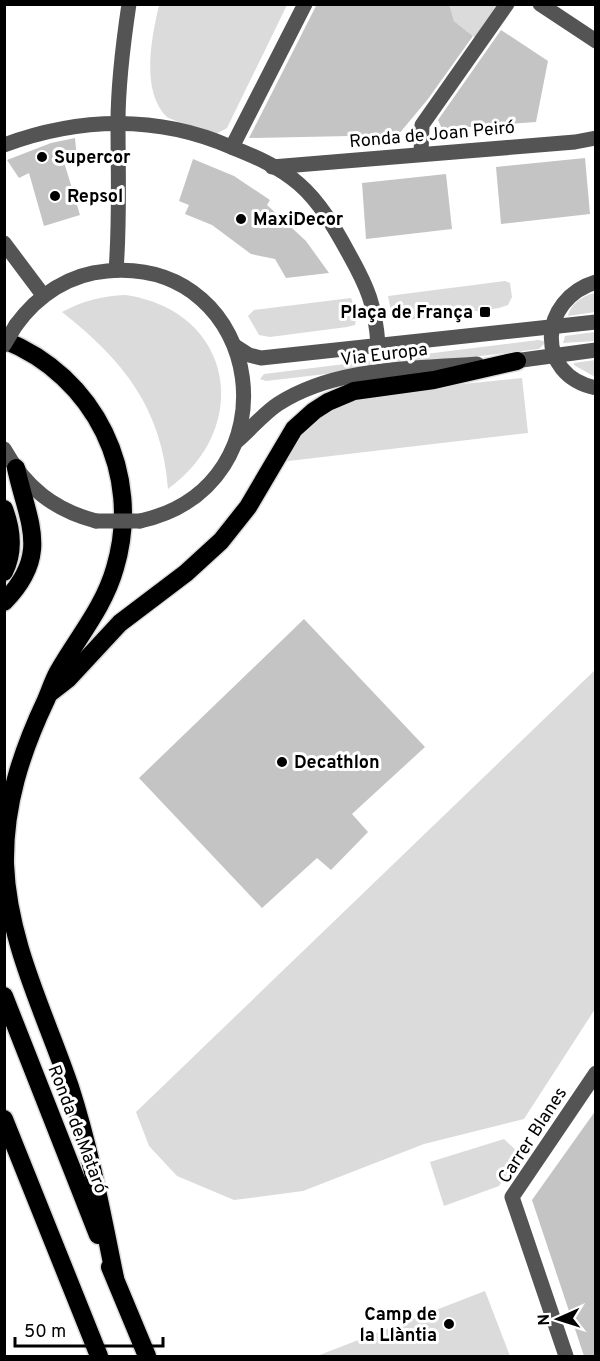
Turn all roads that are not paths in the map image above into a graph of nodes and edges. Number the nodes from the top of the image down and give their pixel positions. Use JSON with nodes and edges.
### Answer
{"nodes":[{"id":1,"x":129,"y":4,"type":"edge"},
{"id":2,"x":305,"y":4,"type":"edge"},
{"id":3,"x":507,"y":4,"type":"edge"},
{"id":4,"x":540,"y":4,"type":"edge"},
{"id":5,"x":596,"y":41,"type":"edge"},
{"id":6,"x":118,"y":123,"type":"junction"},
{"id":7,"x":596,"y":138,"type":"edge"},
{"id":8,"x":4,"y":146,"type":"edge"},
{"id":9,"x":232,"y":147,"type":"junction"},
{"id":10,"x":421,"y":154,"type":"junction"},
{"id":11,"x":272,"y":167,"type":"junction"},
{"id":12,"x":4,"y":243,"type":"edge"},
{"id":13,"x":116,"y":270,"type":"junction"},
{"id":14,"x":596,"y":282,"type":"edge"},
{"id":15,"x":43,"y":295,"type":"junction"},
{"id":16,"x":596,"y":322,"type":"edge"},
{"id":17,"x":552,"y":328,"type":"junction"},
{"id":18,"x":4,"y":343,"type":"edge"},
{"id":19,"x":378,"y":344,"type":"junction"},
{"id":20,"x":235,"y":346,"type":"junction"},
{"id":21,"x":596,"y":350,"type":"edge"},
{"id":22,"x":555,"y":355,"type":"junction"},
{"id":23,"x":517,"y":361,"type":"junction"},
{"id":24,"x":596,"y":388,"type":"edge"},
{"id":25,"x":237,"y":441,"type":"junction"},
{"id":26,"x":4,"y":448,"type":"edge"},
{"id":27,"x":11,"y":464,"type":"edge"},
{"id":28,"x":4,"y":509,"type":"edge"},
{"id":29,"x":4,"y":572,"type":"edge"},
{"id":30,"x":4,"y":602,"type":"edge"},
{"id":31,"x":49,"y":694,"type":"junction"},
{"id":32,"x":4,"y":996,"type":"edge"},
{"id":33,"x":596,"y":1074,"type":"edge"},
{"id":34,"x":4,"y":1119,"type":"edge"},
{"id":35,"x":4,"y":1151,"type":"edge"},
{"id":36,"x":43,"y":1219,"type":"junction"},
{"id":37,"x":115,"y":1278,"type":"junction"},
{"id":38,"x":99,"y":1356,"type":"edge"},
{"id":39,"x":147,"y":1356,"type":"edge"},
{"id":40,"x":566,"y":1356,"type":"edge"}],
"edges":[{"from":1,"to":6,"type":"street"},
{"from":2,"to":9,"type":"street"},
{"from":3,"to":10,"type":"street"},
{"from":4,"to":5,"type":"street"},
{"from":6,"to":8,"type":"street"},
{"from":6,"to":9,"type":"street"},
{"from":6,"to":13,"type":"street"},
{"from":7,"to":10,"type":"street","name":"Ronda de Joan Peiró"},
{"from":9,"to":11,"type":"street"},
{"from":10,"to":11,"type":"street","name":"Ronda de Joan Peiró"},
{"from":11,"to":19,"type":"street"},
{"from":12,"to":15,"type":"street"},
{"from":13,"to":15,"type":"street"},
{"from":13,"to":20,"type":"street"},
{"from":14,"to":17,"type":"street"},
{"from":15,"to":18,"type":"street","bridge":true},
{"from":16,"to":17,"type":"street","name":"Via Europa"},
{"from":17,"to":19,"type":"street","name":"Via Europa"},
{"from":17,"to":22,"type":"street"},
{"from":18,"to":31,"type":"highway"},
{"from":19,"to":20,"type":"street","name":"Via Europa"},
{"from":20,"to":25,"type":"street"},
{"from":21,"to":22,"type":"street","name":"Via Europa"},
{"from":22,"to":23,"type":"street","name":"Via Europa"},
{"from":22,"to":24,"type":"street"},
{"from":23,"to":25,"type":"street","name":"Via Europa"},
{"from":23,"to":31,"type":"highway"},
{"from":25,"to":27,"type":"street","bridge":true},
{"from":26,"to":27,"type":"street"},
{"from":27,"to":30,"type":"highway"},
{"from":28,"to":29,"type":"highway"},
{"from":31,"to":37,"type":"highway"},
{"from":32,"to":37,"type":"highway","name":"Ronda de Mataró"},
{"from":33,"to":40,"type":"street","name":"Carrer Blanes"},
{"from":34,"to":36,"type":"highway"},
{"from":35,"to":36,"type":"highway"},
{"from":36,"to":38,"type":"highway"},
{"from":37,"to":39,"type":"highway"}]}
